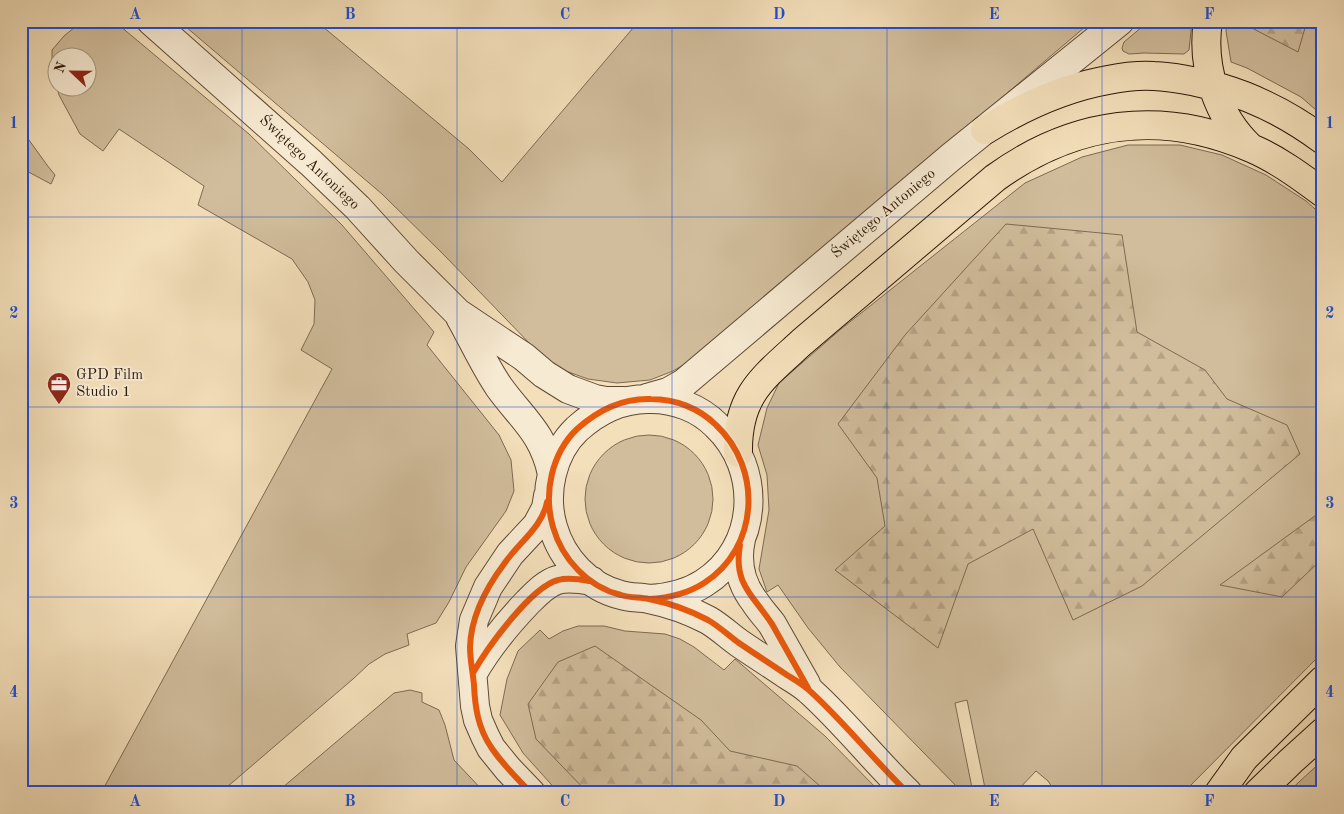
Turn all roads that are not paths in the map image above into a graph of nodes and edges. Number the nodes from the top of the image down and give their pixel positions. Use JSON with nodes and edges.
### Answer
{"nodes":[{"id":1,"x":152,"y":21,"type":"edge"},
{"id":2,"x":1120,"y":21,"type":"edge"},
{"id":3,"x":1208,"y":21,"type":"edge"},
{"id":4,"x":1213,"y":86,"type":"junction"},
{"id":5,"x":985,"y":130,"type":"junction"},
{"id":6,"x":1323,"y":140,"type":"edge"},
{"id":7,"x":1252,"y":149,"type":"junction"},
{"id":8,"x":1323,"y":192,"type":"edge"},
{"id":9,"x":458,"y":313,"type":"junction"},
{"id":10,"x":635,"y":400,"type":"junction"},
{"id":11,"x":738,"y":454,"type":"junction"},
{"id":12,"x":550,"y":482,"type":"junction"},
{"id":13,"x":742,"y":536,"type":"junction"},
{"id":14,"x":592,"y":581,"type":"junction"},
{"id":15,"x":649,"y":599,"type":"junction"},
{"id":16,"x":473,"y":673,"type":"junction"},
{"id":17,"x":1323,"y":680,"type":"edge"},
{"id":18,"x":810,"y":690,"type":"junction"},
{"id":19,"x":1323,"y":732,"type":"edge"},
{"id":20,"x":531,"y":793,"type":"edge"},
{"id":21,"x":908,"y":793,"type":"edge"},
{"id":22,"x":1218,"y":793,"type":"edge"},
{"id":23,"x":1258,"y":793,"type":"edge"}],
"edges":[{"from":1,"to":9,"type":"street","name":"Świętego Antoniego"},
{"from":2,"to":5,"type":"street","name":"Świętego Antoniego"},
{"from":3,"to":4,"type":"main road"},
{"from":4,"to":5,"type":"main road"},
{"from":4,"to":6,"type":"main road"},
{"from":4,"to":7,"type":"main road"},
{"from":5,"to":10,"type":"street","name":"Świętego Antoniego"},
{"from":7,"to":8,"type":"main road"},
{"from":7,"to":11,"type":"main road"},
{"from":9,"to":10,"type":"street","name":"Świętego Antoniego"},
{"from":9,"to":12,"type":"street","name":"Świętego Antoniego"},
{"from":10,"to":11,"type":"street"},
{"from":10,"to":12,"type":"street"},
{"from":11,"to":13,"type":"street"},
{"from":12,"to":14,"type":"street"},
{"from":12,"to":16,"type":"street"},
{"from":13,"to":15,"type":"street"},
{"from":13,"to":18,"type":"street"},
{"from":14,"to":15,"type":"street"},
{"from":14,"to":16,"type":"street"},
{"from":15,"to":18,"type":"street"},
{"from":16,"to":20,"type":"street"},
{"from":17,"to":22,"type":"main road"},
{"from":18,"to":21,"type":"street"},
{"from":19,"to":23,"type":"main road"}]}
